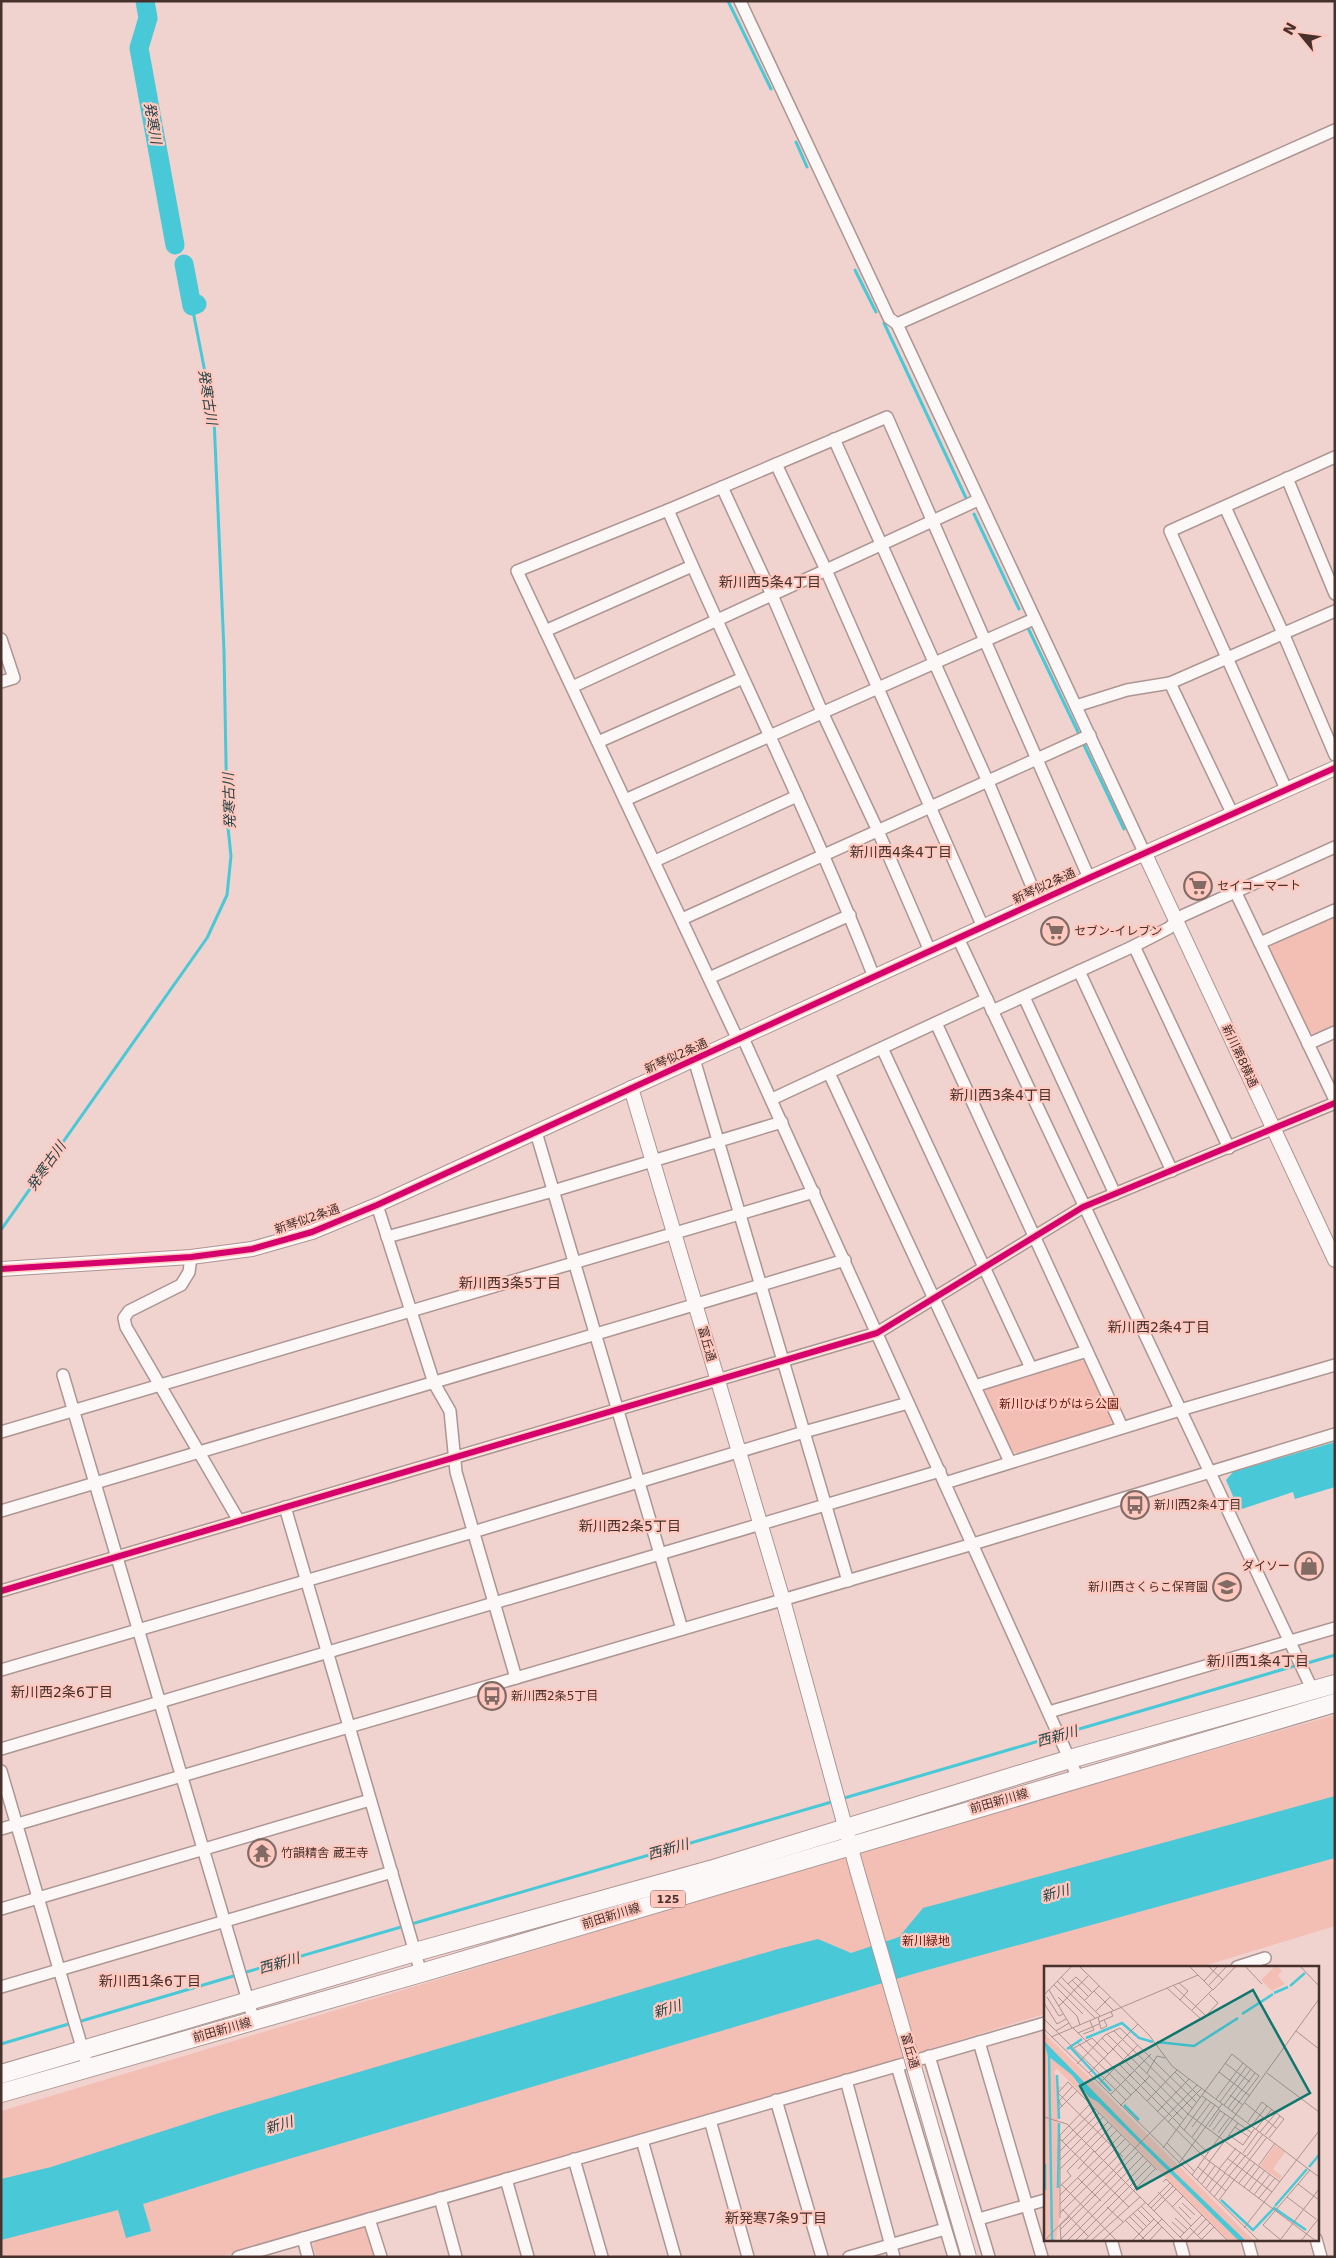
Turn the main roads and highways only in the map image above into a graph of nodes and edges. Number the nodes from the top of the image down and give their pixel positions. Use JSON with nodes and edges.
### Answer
{"nodes":[{"id":1,"x":1335,"y":1684,"type":"edge"},
{"id":2,"x":1335,"y":1703,"type":"edge"},
{"id":3,"x":1,"y":2074,"type":"edge"},
{"id":4,"x":1,"y":2093,"type":"edge"}],
"edges":[{"from":1,"to":3,"type":"main road","name":"前田新川線","number":"125"},
{"from":2,"to":4,"type":"main road","name":"前田新川線","number":"125"}]}
